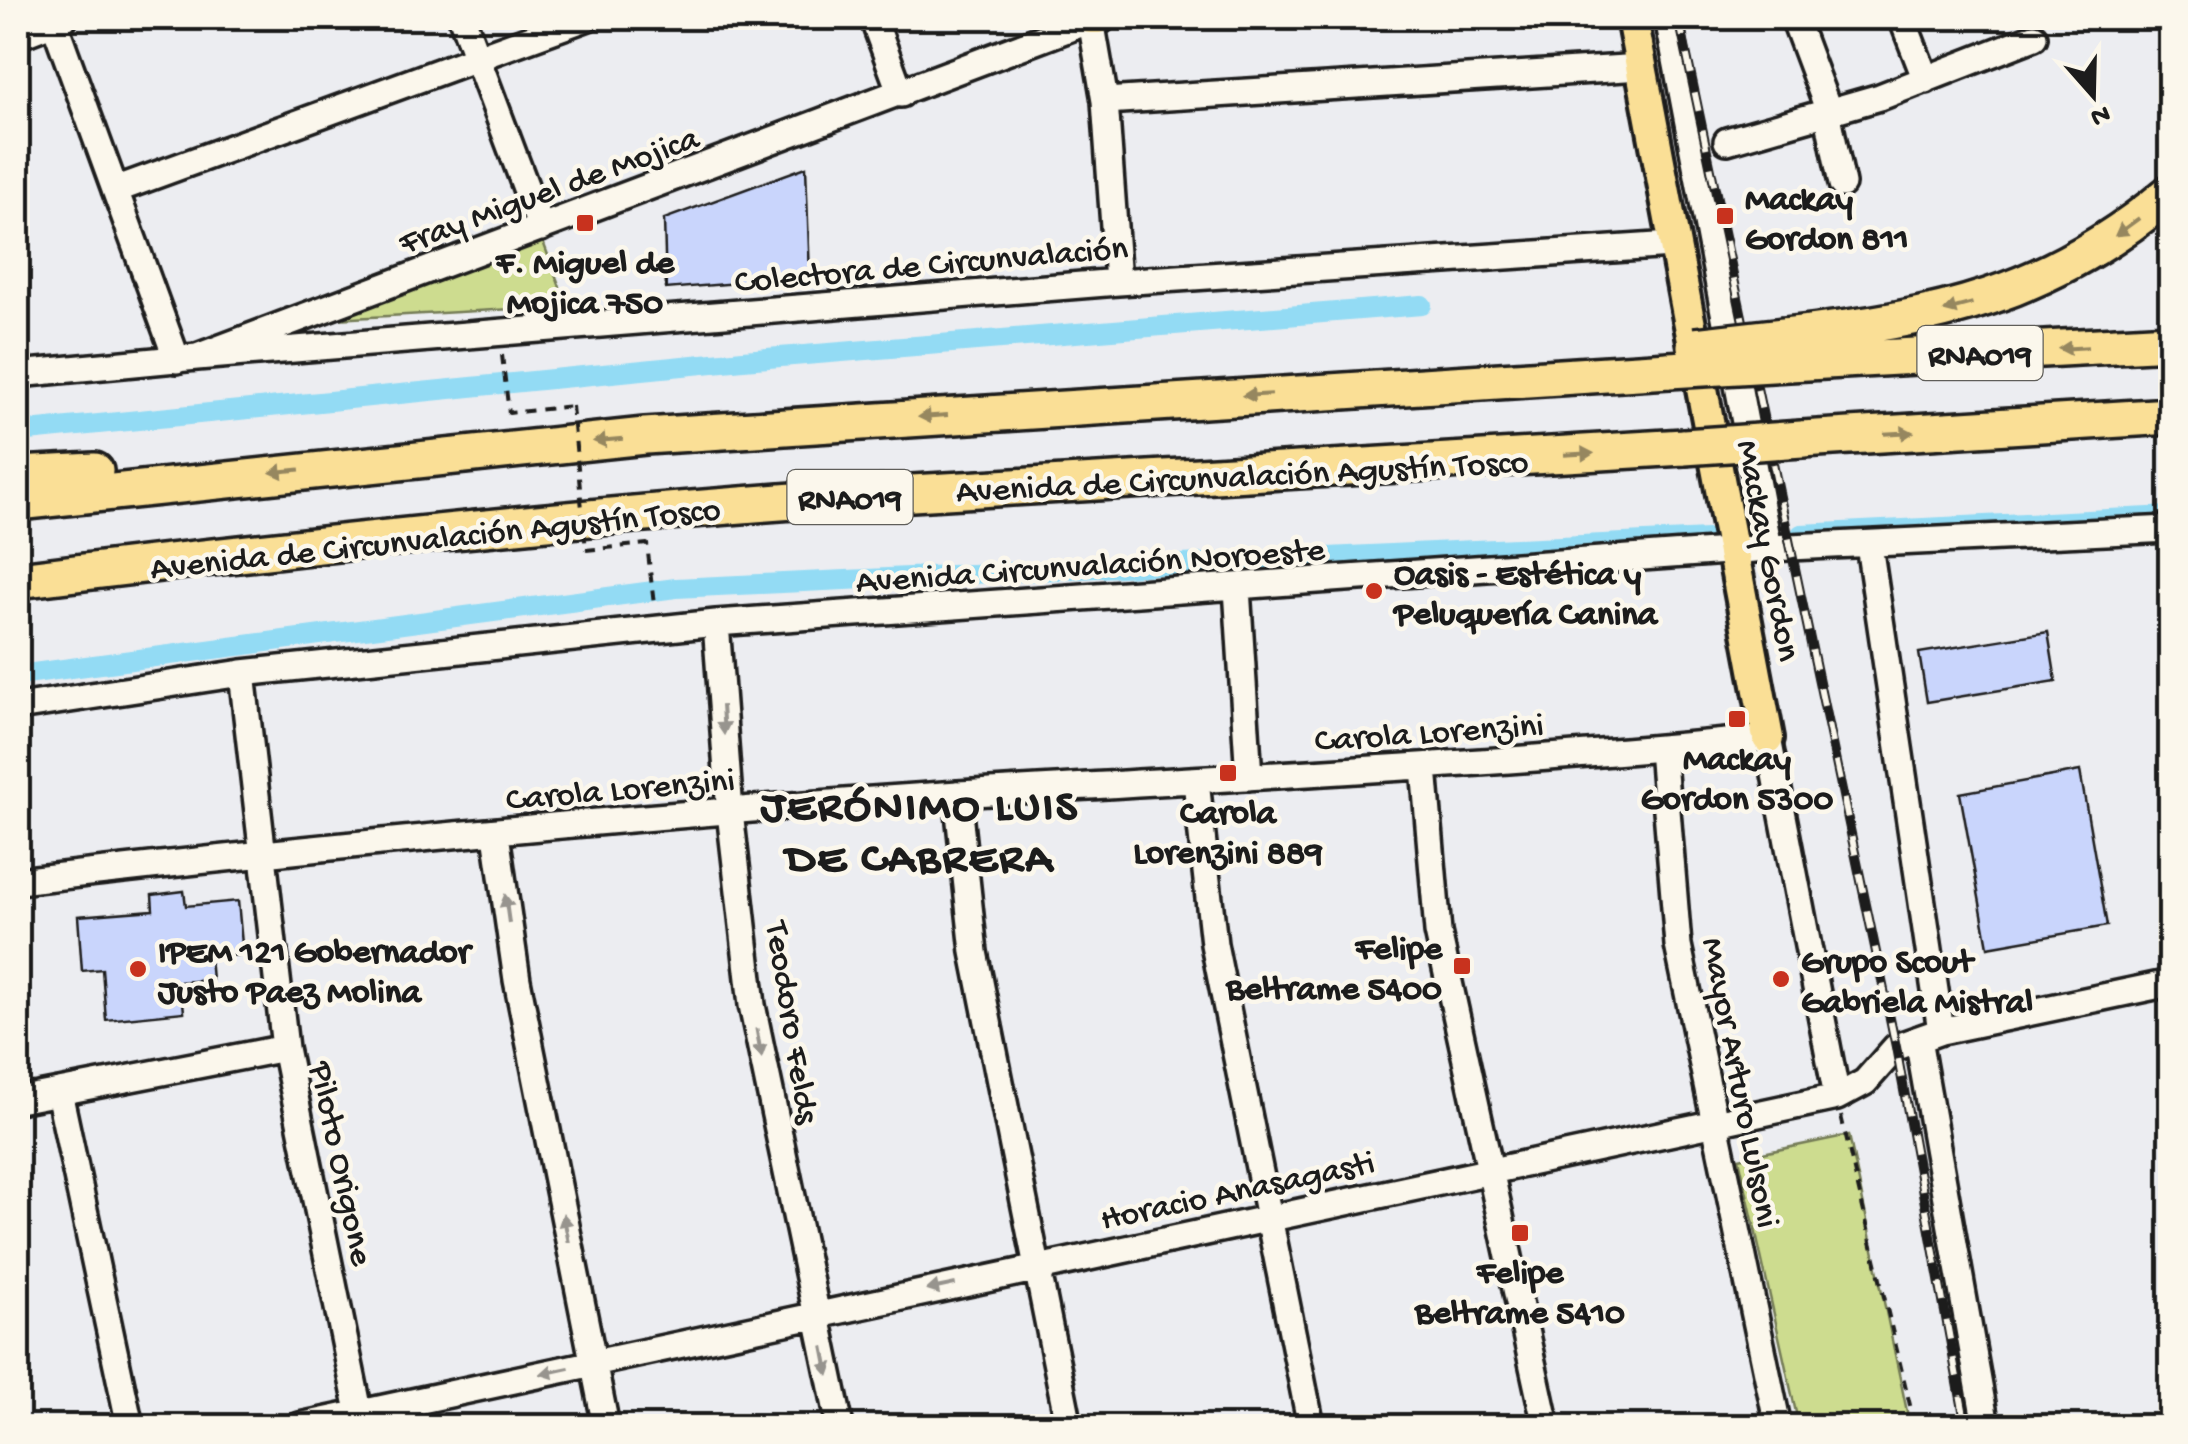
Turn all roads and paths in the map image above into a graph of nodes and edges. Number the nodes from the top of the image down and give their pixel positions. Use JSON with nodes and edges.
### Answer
{"nodes":[{"id":1,"x":462,"y":18,"type":"edge"},
{"id":2,"x":586,"y":18,"type":"edge"},
{"id":3,"x":873,"y":18,"type":"edge"},
{"id":4,"x":1094,"y":18,"type":"edge"},
{"id":5,"x":1632,"y":18,"type":"edge"},
{"id":6,"x":1668,"y":18,"type":"edge"},
{"id":7,"x":1794,"y":18,"type":"edge"},
{"id":8,"x":1902,"y":18,"type":"edge"},
{"id":9,"x":59,"y":20,"type":"edge"},
{"id":10,"x":18,"y":36,"type":"edge"},
{"id":11,"x":2034,"y":38,"type":"dead end"},
{"id":12,"x":478,"y":57,"type":"junction"},
{"id":13,"x":1642,"y":67,"type":"junction"},
{"id":14,"x":1926,"y":80,"type":"junction"},
{"id":15,"x":901,"y":94,"type":"junction"},
{"id":16,"x":1105,"y":101,"type":"junction"},
{"id":17,"x":1828,"y":114,"type":"junction"},
{"id":18,"x":1727,"y":141,"type":"dead end"},
{"id":19,"x":1842,"y":184,"type":"dead end"},
{"id":20,"x":116,"y":190,"type":"junction"},
{"id":21,"x":2170,"y":192,"type":"edge"},
{"id":22,"x":542,"y":228,"type":"junction"},
{"id":23,"x":1672,"y":245,"type":"junction"},
{"id":24,"x":1118,"y":282,"type":"junction"},
{"id":25,"x":334,"y":306,"type":"junction"},
{"id":26,"x":2170,"y":342,"type":"edge"},
{"id":27,"x":333,"y":348,"type":"junction"},
{"id":28,"x":1786,"y":350,"type":"junction"},
{"id":29,"x":502,"y":352,"type":"dead end"},
{"id":30,"x":187,"y":358,"type":"junction"},
{"id":31,"x":18,"y":374,"type":"edge"},
{"id":32,"x":2170,"y":416,"type":"edge"},
{"id":33,"x":2086,"y":422,"type":"junction"},
{"id":34,"x":2170,"y":436,"type":"edge"},
{"id":35,"x":18,"y":476,"type":"edge"},
{"id":36,"x":216,"y":478,"type":"junction"},
{"id":37,"x":18,"y":502,"type":"edge"},
{"id":38,"x":2170,"y":529,"type":"edge"},
{"id":39,"x":344,"y":542,"type":"junction"},
{"id":40,"x":1869,"y":544,"type":"junction"},
{"id":41,"x":1768,"y":548,"type":"junction"},
{"id":42,"x":1734,"y":552,"type":"junction"},
{"id":43,"x":18,"y":580,"type":"edge"},
{"id":44,"x":1236,"y":588,"type":"junction"},
{"id":45,"x":18,"y":602,"type":"edge"},
{"id":46,"x":668,"y":604,"type":"dead end"},
{"id":47,"x":716,"y":623,"type":"junction"},
{"id":48,"x":242,"y":673,"type":"junction"},
{"id":49,"x":18,"y":708,"type":"edge"},
{"id":50,"x":1768,"y":738,"type":"junction"},
{"id":51,"x":1662,"y":749,"type":"junction"},
{"id":52,"x":1424,"y":767,"type":"junction"},
{"id":53,"x":1249,"y":777,"type":"junction"},
{"id":54,"x":1196,"y":781,"type":"junction"},
{"id":55,"x":957,"y":794,"type":"junction"},
{"id":56,"x":730,"y":812,"type":"junction"},
{"id":57,"x":496,"y":834,"type":"junction"},
{"id":58,"x":263,"y":852,"type":"junction"},
{"id":59,"x":18,"y":881,"type":"edge"},
{"id":60,"x":2170,"y":983,"type":"edge"},
{"id":61,"x":1929,"y":1035,"type":"junction"},
{"id":62,"x":285,"y":1048,"type":"junction"},
{"id":63,"x":60,"y":1092,"type":"junction"},
{"id":64,"x":1836,"y":1097,"type":"junction"},
{"id":65,"x":18,"y":1100,"type":"edge"},
{"id":66,"x":1714,"y":1125,"type":"junction"},
{"id":67,"x":1492,"y":1170,"type":"junction"},
{"id":68,"x":1268,"y":1216,"type":"junction"},
{"id":69,"x":1036,"y":1266,"type":"junction"},
{"id":70,"x":817,"y":1314,"type":"junction"},
{"id":71,"x":592,"y":1363,"type":"junction"},
{"id":72,"x":361,"y":1420,"type":"edge"},
{"id":73,"x":130,"y":1426,"type":"edge"},
{"id":74,"x":300,"y":1426,"type":"edge"},
{"id":75,"x":606,"y":1426,"type":"edge"},
{"id":76,"x":840,"y":1426,"type":"edge"},
{"id":77,"x":1070,"y":1426,"type":"edge"},
{"id":78,"x":1311,"y":1426,"type":"edge"},
{"id":79,"x":1546,"y":1426,"type":"edge"},
{"id":80,"x":1778,"y":1426,"type":"edge"},
{"id":81,"x":1915,"y":1426,"type":"edge"},
{"id":82,"x":1986,"y":1426,"type":"edge"}],
"edges":[{"from":1,"to":12,"type":"street"},
{"from":2,"to":12,"type":"street"},
{"from":3,"to":15,"type":"street"},
{"from":4,"to":15,"type":"street","name":"Fray Miguel de Mojica"},
{"from":4,"to":16,"type":"street"},
{"from":5,"to":13,"type":"main road","name":"Mackay Gordon"},
{"from":6,"to":41,"type":"street"},
{"from":7,"to":17,"type":"street"},
{"from":8,"to":14,"type":"street"},
{"from":9,"to":10,"type":"street"},
{"from":9,"to":20,"type":"street"},
{"from":11,"to":14,"type":"street"},
{"from":12,"to":20,"type":"street"},
{"from":12,"to":22,"type":"street"},
{"from":13,"to":16,"type":"street"},
{"from":13,"to":23,"type":"main road","name":"Mackay Gordon"},
{"from":14,"to":17,"type":"street"},
{"from":15,"to":22,"type":"street","name":"Fray Miguel de Mojica"},
{"from":16,"to":24,"type":"street"},
{"from":17,"to":18,"type":"street"},
{"from":17,"to":19,"type":"street"},
{"from":20,"to":30,"type":"street"},
{"from":21,"to":28,"type":"highway","one_way":true},
{"from":22,"to":25,"type":"street","name":"Fray Miguel de Mojica"},
{"from":23,"to":24,"type":"street","name":"Colectora de Circunvalación"},
{"from":23,"to":42,"type":"main road","name":"Mackay Gordon"},
{"from":24,"to":27,"type":"street","name":"Colectora de Circunvalación"},
{"from":25,"to":27,"type":"street"},
{"from":25,"to":30,"type":"street","name":"Fray Miguel de Mojica"},
{"from":26,"to":28,"type":"highway","number":"RNA019","one_way":true},
{"from":27,"to":30,"type":"street","name":"Colectora de Circunvalación"},
{"from":28,"to":36,"type":"highway","number":"RNA019","one_way":true,"bridge":true},
{"from":29,"to":46,"type":"path","bridge":true},
{"from":30,"to":31,"type":"street","name":"Fray Miguel de Mojica"},
{"from":32,"to":33,"type":"highway","name":"Avenida de Circunvalación Agustín Tosco","number":"RNA019"},
{"from":33,"to":34,"type":"highway"},
{"from":39,"to":33,"type":"highway","name":"Avenida de Circunvalación Agustín Tosco","number":"RNA019","one_way":true,"bridge":true},
{"from":35,"to":36,"type":"highway"},
{"from":36,"to":37,"type":"highway","number":"RNA019"},
{"from":38,"to":40,"type":"street","name":"Avenida Circunvalación Noroeste"},
{"from":39,"to":43,"type":"highway","name":"Avenida de Circunvalación Agustín Tosco","number":"RNA019"},
{"from":39,"to":45,"type":"highway"},
{"from":40,"to":41,"type":"street","name":"Avenida Circunvalación Noroeste"},
{"from":40,"to":61,"type":"street"},
{"from":41,"to":42,"type":"street","name":"Avenida Circunvalación Noroeste"},
{"from":42,"to":44,"type":"street","name":"Avenida Circunvalación Noroeste"},
{"from":42,"to":50,"type":"main road","name":"Mackay Gordon"},
{"from":44,"to":47,"type":"street","name":"Avenida Circunvalación Noroeste"},
{"from":44,"to":53,"type":"street"},
{"from":47,"to":48,"type":"street","name":"Avenida Circunvalación Noroeste"},
{"from":47,"to":56,"type":"street","name":"Teodoro Felds","one_way":true},
{"from":48,"to":49,"type":"street","name":"Avenida Circunvalación Noroeste"},
{"from":48,"to":58,"type":"street","name":"Piloto Origone"},
{"from":50,"to":51,"type":"street","name":"Carola Lorenzini"},
{"from":50,"to":64,"type":"street","name":"Mackay Gordon"},
{"from":51,"to":52,"type":"street","name":"Carola Lorenzini"},
{"from":51,"to":66,"type":"street","name":"Mayor Arturo Lulsoni"},
{"from":52,"to":53,"type":"street","name":"Carola Lorenzini"},
{"from":52,"to":67,"type":"street"},
{"from":53,"to":54,"type":"street","name":"Carola Lorenzini"},
{"from":54,"to":55,"type":"street","name":"Carola Lorenzini"},
{"from":54,"to":68,"type":"street"},
{"from":55,"to":56,"type":"street","name":"Carola Lorenzini"},
{"from":55,"to":69,"type":"street"},
{"from":56,"to":57,"type":"street","name":"Carola Lorenzini"},
{"from":56,"to":70,"type":"street","name":"Teodoro Felds","one_way":true},
{"from":57,"to":58,"type":"street","name":"Carola Lorenzini"},
{"from":71,"to":57,"type":"street","one_way":true},
{"from":58,"to":59,"type":"street","name":"Carola Lorenzini"},
{"from":58,"to":62,"type":"street","name":"Piloto Origone"},
{"from":60,"to":61,"type":"street","name":"Horacio Anasagasti"},
{"from":61,"to":64,"type":"street","name":"Horacio Anasagasti"},
{"from":61,"to":82,"type":"street"},
{"from":62,"to":63,"type":"street"},
{"from":62,"to":72,"type":"street","name":"Piloto Origone"},
{"from":63,"to":65,"type":"street"},
{"from":63,"to":73,"type":"street"},
{"from":64,"to":66,"type":"street","name":"Horacio Anasagasti"},
{"from":64,"to":81,"type":"path"},
{"from":66,"to":67,"type":"street","name":"Horacio Anasagasti"},
{"from":66,"to":80,"type":"street","name":"Mayor Arturo Lulsoni"},
{"from":67,"to":68,"type":"street","name":"Horacio Anasagasti"},
{"from":67,"to":79,"type":"street"},
{"from":68,"to":69,"type":"street","name":"Horacio Anasagasti"},
{"from":68,"to":78,"type":"street"},
{"from":69,"to":70,"type":"street","name":"Horacio Anasagasti","one_way":true},
{"from":69,"to":77,"type":"street"},
{"from":70,"to":71,"type":"street","name":"Horacio Anasagasti"},
{"from":70,"to":76,"type":"street","name":"Teodoro Felds","one_way":true},
{"from":71,"to":72,"type":"street","name":"Horacio Anasagasti","one_way":true},
{"from":71,"to":75,"type":"street"},
{"from":72,"to":74,"type":"street","name":"Horacio Anasagasti"}]}
